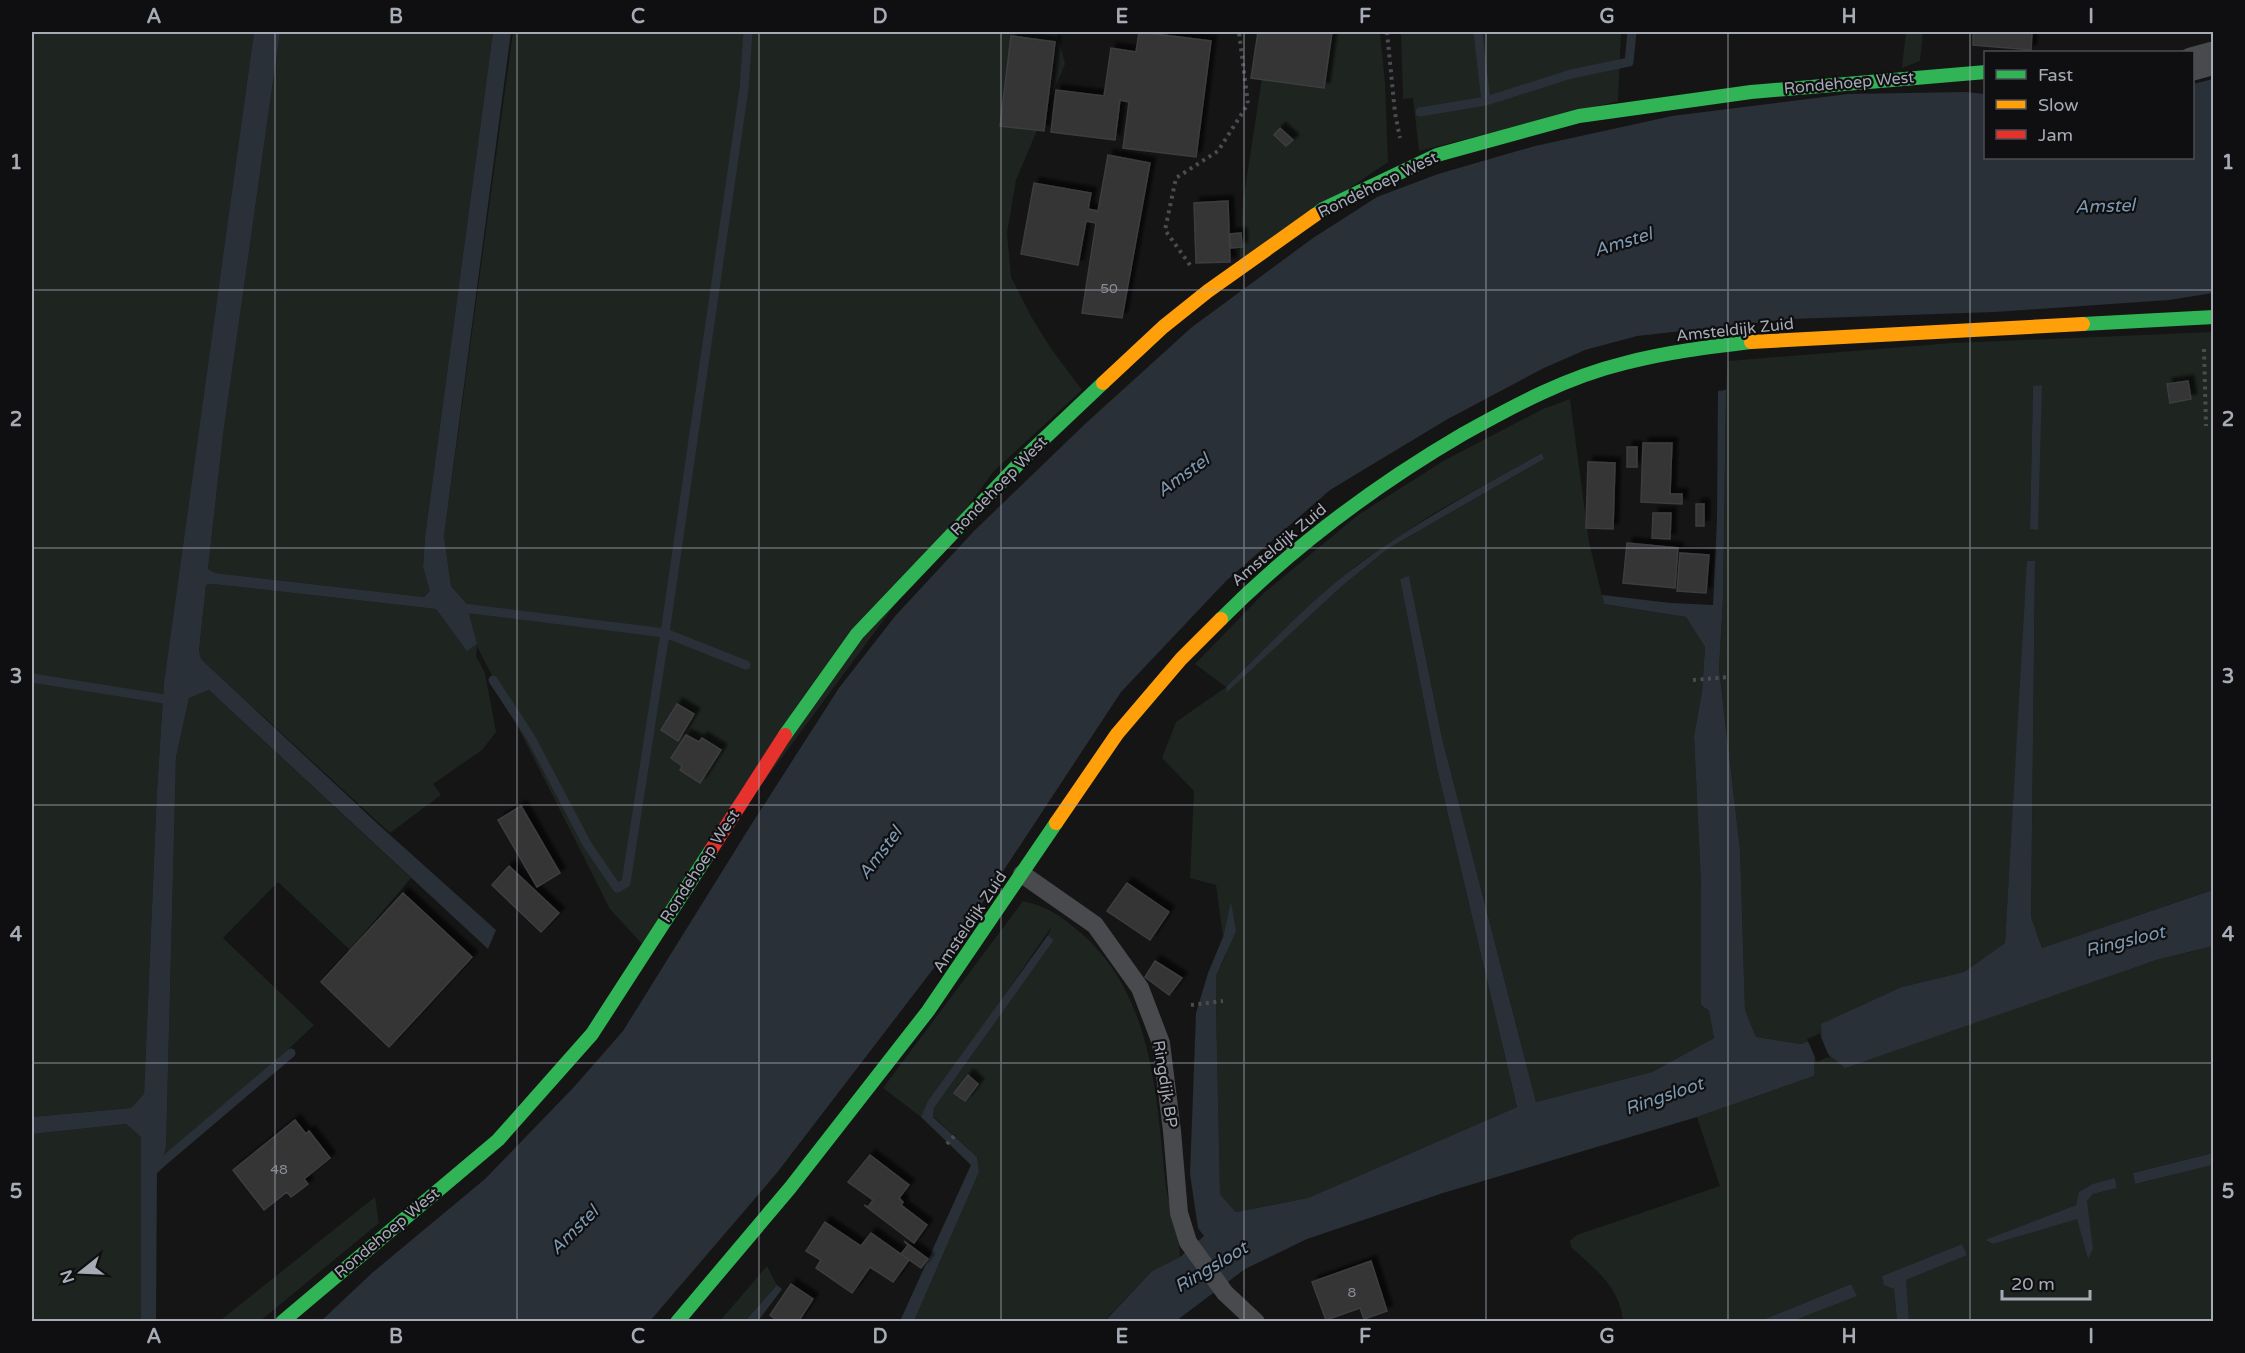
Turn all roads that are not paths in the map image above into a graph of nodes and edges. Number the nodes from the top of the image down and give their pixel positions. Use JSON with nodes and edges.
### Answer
{"nodes":[{"id":1,"x":2214,"y":58,"type":"edge"},
{"id":2,"x":2194,"y":64,"type":"edge"},
{"id":3,"x":1984,"y":72,"type":"edge"},
{"id":4,"x":2208,"y":317,"type":"edge"},
{"id":5,"x":1022,"y":874,"type":"junction"},
{"id":6,"x":282,"y":1322,"type":"edge"},
{"id":7,"x":677,"y":1322,"type":"edge"},
{"id":8,"x":1256,"y":1322,"type":"edge"}],
"edges":[{"from":1,"to":2,"type":"street"},
{"from":3,"to":6,"type":"street","name":"Rondehoep West"},
{"from":4,"to":5,"type":"street","name":"Amsteldijk Zuid"},
{"from":5,"to":7,"type":"street","name":"Amsteldijk Zuid"},
{"from":5,"to":8,"type":"lane","name":"Ringdijk BP"}]}
